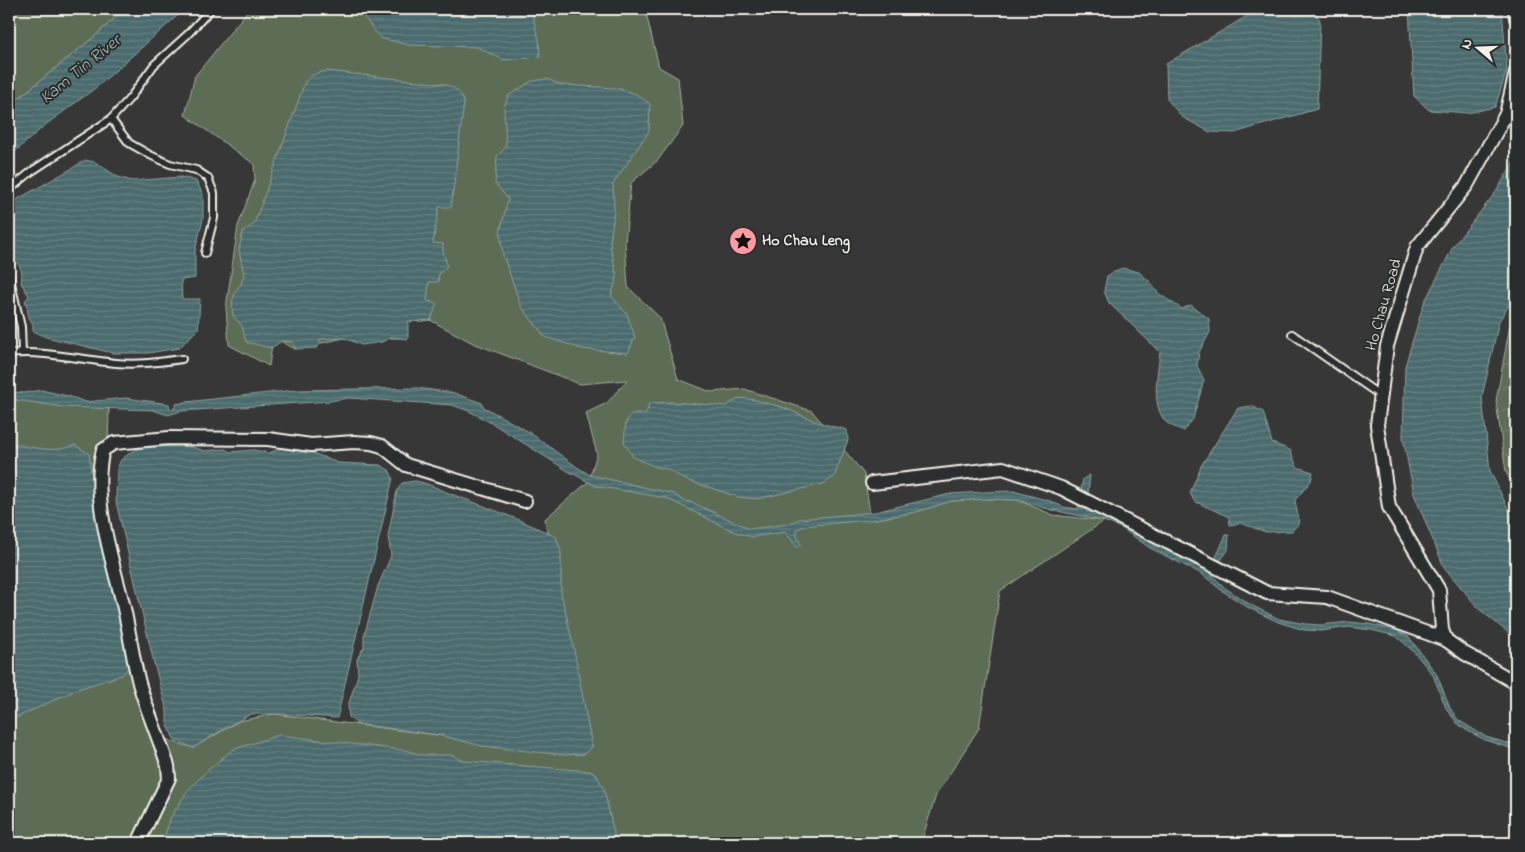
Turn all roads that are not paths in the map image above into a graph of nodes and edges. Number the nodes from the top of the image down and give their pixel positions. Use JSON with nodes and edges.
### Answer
{"nodes":[{"id":1,"x":211,"y":9,"type":"edge"},
{"id":2,"x":1516,"y":9,"type":"edge"},
{"id":3,"x":1516,"y":18,"type":"edge"},
{"id":4,"x":1516,"y":72,"type":"edge"},
{"id":5,"x":111,"y":119,"type":"junction"},
{"id":6,"x":9,"y":190,"type":"edge"},
{"id":7,"x":205,"y":252,"type":"dead end"},
{"id":8,"x":9,"y":274,"type":"edge"},
{"id":9,"x":1292,"y":334,"type":"dead end"},
{"id":10,"x":22,"y":353,"type":"junction"},
{"id":11,"x":9,"y":354,"type":"edge"},
{"id":12,"x":182,"y":358,"type":"dead end"},
{"id":13,"x":1381,"y":396,"type":"junction"},
{"id":14,"x":872,"y":483,"type":"dead end"},
{"id":15,"x":525,"y":501,"type":"dead end"},
{"id":16,"x":1446,"y":640,"type":"junction"},
{"id":17,"x":1516,"y":683,"type":"edge"},
{"id":18,"x":138,"y":843,"type":"edge"}],
"edges":[{"from":1,"to":5,"type":"lane"},
{"from":2,"to":3,"type":"street"},
{"from":4,"to":13,"type":"street","name":"Ho Chau Road"},
{"from":5,"to":6,"type":"lane"},
{"from":5,"to":7,"type":"lane"},
{"from":8,"to":10,"type":"lane"},
{"from":9,"to":13,"type":"lane"},
{"from":10,"to":11,"type":"lane"},
{"from":10,"to":12,"type":"lane"},
{"from":13,"to":16,"type":"street","name":"Ho Chau Road"},
{"from":14,"to":16,"type":"street"},
{"from":15,"to":18,"type":"street"},
{"from":16,"to":17,"type":"street"}]}
